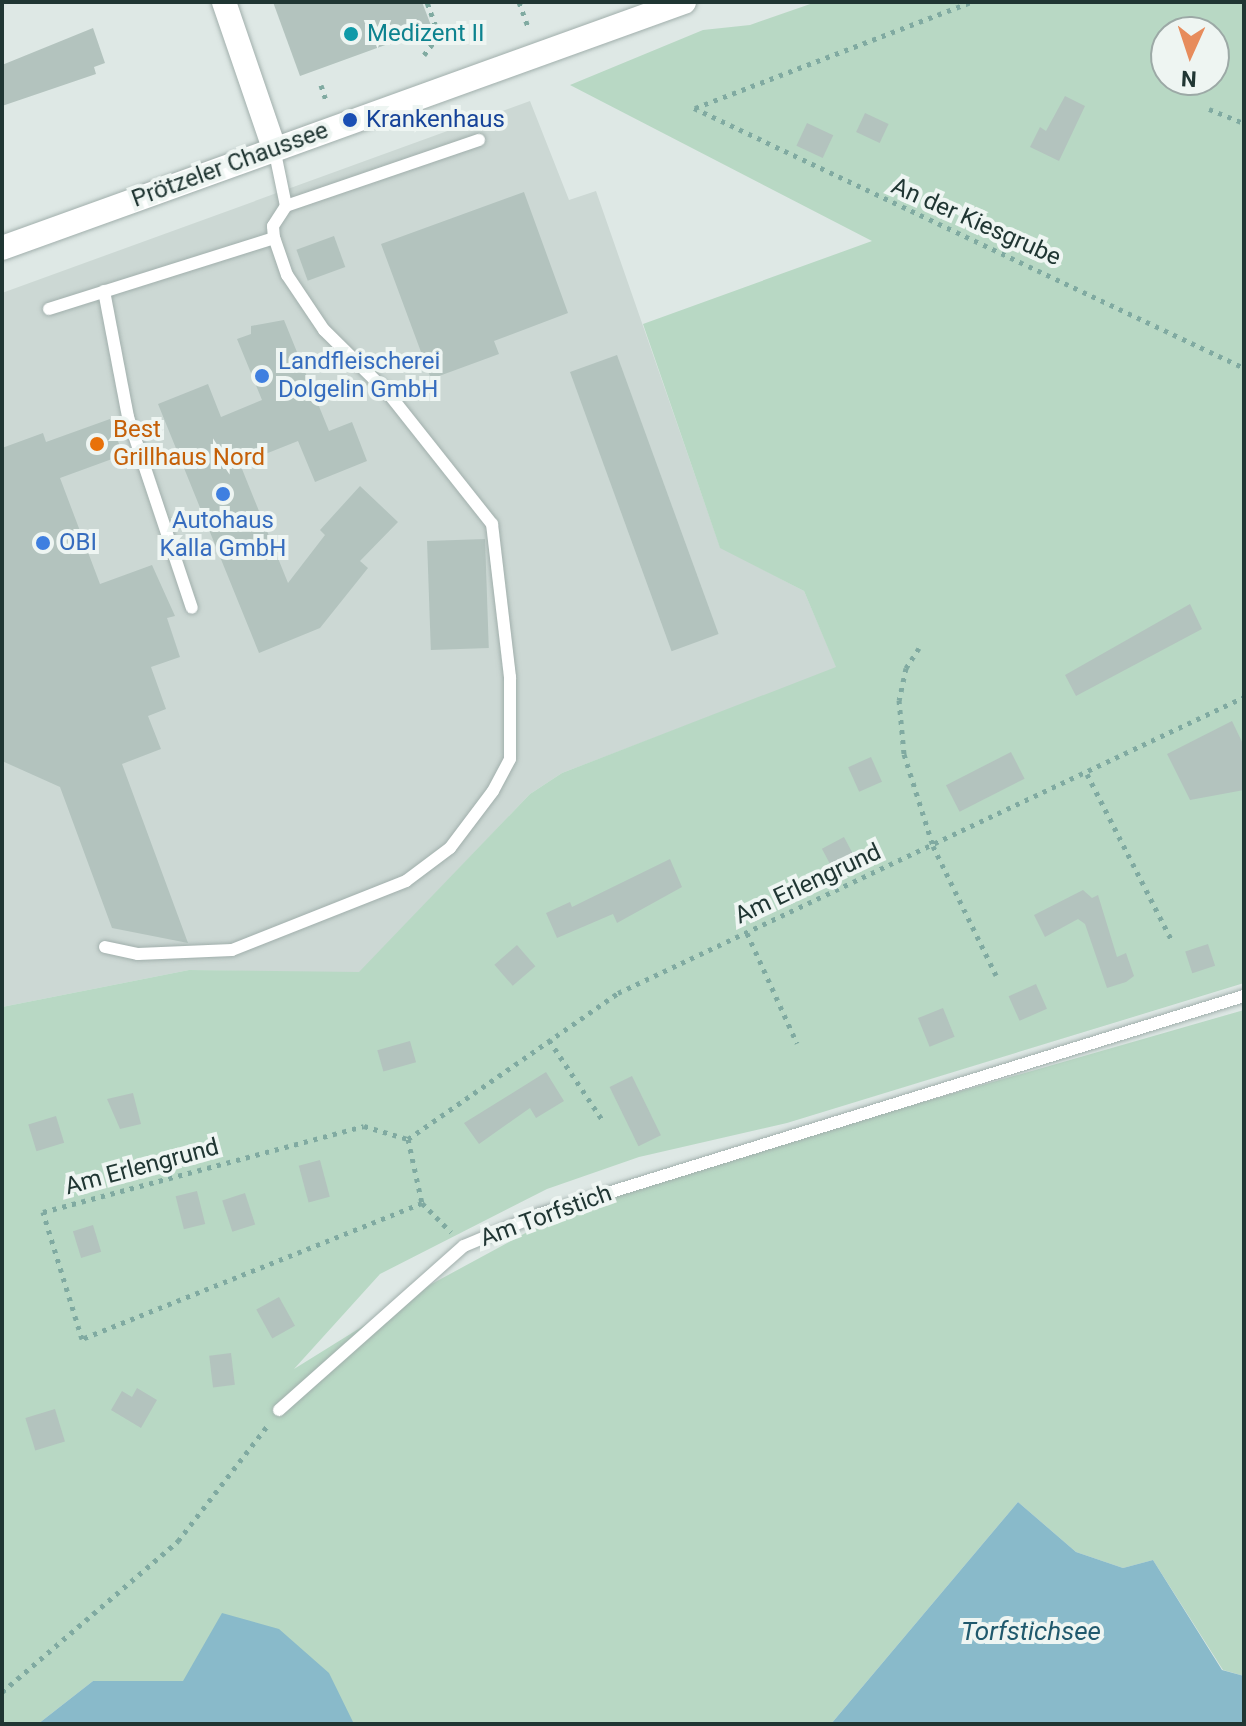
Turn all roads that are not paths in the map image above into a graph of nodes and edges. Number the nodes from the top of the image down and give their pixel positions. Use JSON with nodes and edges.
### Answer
{"nodes":[{"id":1,"x":224,"y":2,"type":"edge"},
{"id":2,"x":684,"y":2,"type":"edge"},
{"id":3,"x":479,"y":140,"type":"dead end"},
{"id":4,"x":274,"y":148,"type":"junction"},
{"id":5,"x":286,"y":206,"type":"junction"},
{"id":6,"x":274,"y":238,"type":"junction"},
{"id":7,"x":2,"y":248,"type":"edge"},
{"id":8,"x":104,"y":291,"type":"junction"},
{"id":9,"x":49,"y":309,"type":"dead end"},
{"id":10,"x":192,"y":608,"type":"dead end"},
{"id":11,"x":105,"y":947,"type":"dead end"},
{"id":12,"x":1244,"y":996,"type":"edge"},
{"id":13,"x":279,"y":1410,"type":"road end"}],
"edges":[{"from":1,"to":4,"type":"main road"},
{"from":2,"to":4,"type":"main road","name":"Prötzeler Chaussee"},
{"from":3,"to":5,"type":"lane"},
{"from":4,"to":5,"type":"lane"},
{"from":4,"to":7,"type":"main road","name":"Prötzeler Chaussee"},
{"from":5,"to":6,"type":"lane"},
{"from":6,"to":8,"type":"lane"},
{"from":6,"to":11,"type":"lane"},
{"from":8,"to":9,"type":"lane"},
{"from":8,"to":10,"type":"lane"},
{"from":12,"to":13,"type":"lane","name":"Am Torfstich"}]}
